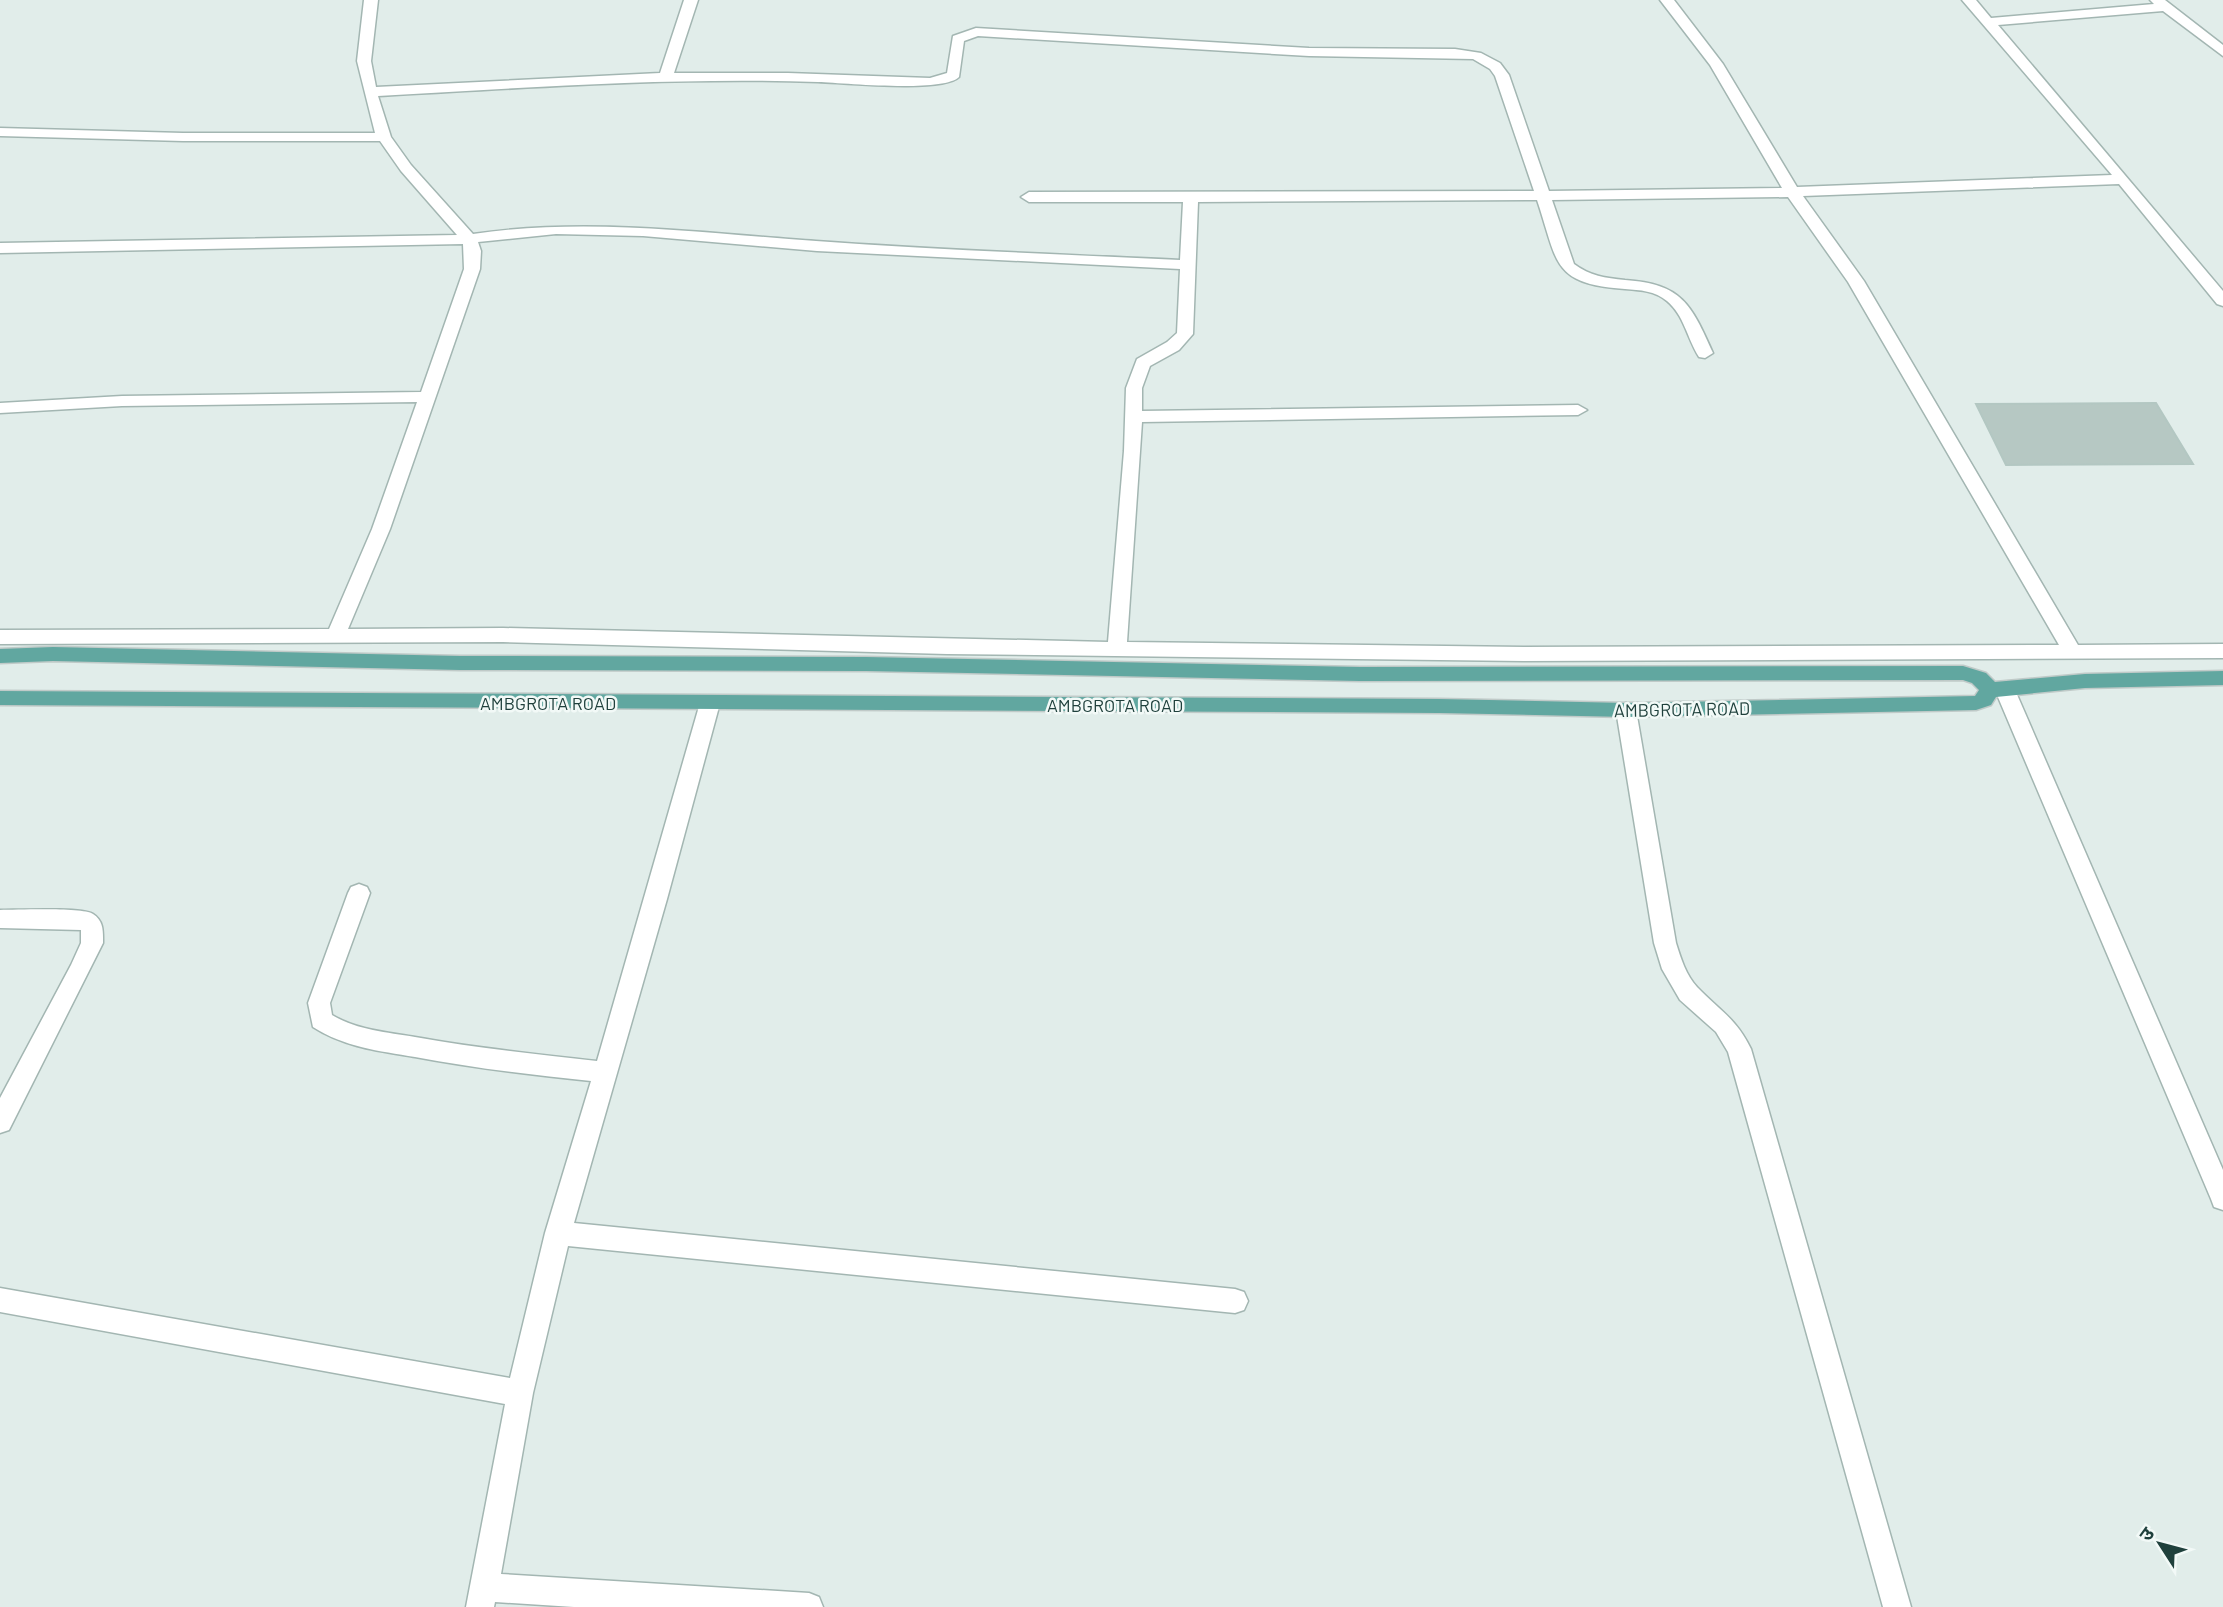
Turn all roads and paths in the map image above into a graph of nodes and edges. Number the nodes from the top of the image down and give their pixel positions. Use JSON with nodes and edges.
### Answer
{"nodes":[{"id":1,"x":371,"y":0,"type":"edge"},
{"id":2,"x":691,"y":0,"type":"edge"},
{"id":3,"x":1667,"y":0,"type":"edge"},
{"id":4,"x":1969,"y":0,"type":"edge"},
{"id":5,"x":2162,"y":3,"type":"edge"},
{"id":6,"x":1988,"y":22,"type":"junction"},
{"id":7,"x":2223,"y":52,"type":"edge"},
{"id":8,"x":666,"y":77,"type":"junction"},
{"id":9,"x":370,"y":92,"type":"junction"},
{"id":10,"x":0,"y":132,"type":"edge"},
{"id":11,"x":384,"y":137,"type":"junction"},
{"id":12,"x":2123,"y":178,"type":"junction"},
{"id":13,"x":1792,"y":192,"type":"junction"},
{"id":14,"x":1541,"y":195,"type":"junction"},
{"id":15,"x":1029,"y":197,"type":"dead end"},
{"id":16,"x":1191,"y":197,"type":"junction"},
{"id":17,"x":469,"y":239,"type":"junction"},
{"id":18,"x":0,"y":248,"type":"edge"},
{"id":19,"x":1188,"y":265,"type":"junction"},
{"id":20,"x":2223,"y":301,"type":"edge"},
{"id":21,"x":1705,"y":354,"type":"dead end"},
{"id":22,"x":428,"y":397,"type":"junction"},
{"id":23,"x":0,"y":408,"type":"edge"},
{"id":24,"x":1578,"y":410,"type":"dead end"},
{"id":25,"x":1133,"y":417,"type":"junction"},
{"id":26,"x":335,"y":635,"type":"junction"},
{"id":27,"x":0,"y":637,"type":"edge"},
{"id":28,"x":1117,"y":649,"type":"junction"},
{"id":29,"x":2223,"y":651,"type":"edge"},
{"id":30,"x":2073,"y":652,"type":"junction"},
{"id":31,"x":0,"y":656,"type":"edge"},
{"id":32,"x":2223,"y":677,"type":"edge"},
{"id":33,"x":1997,"y":690,"type":"junction"},
{"id":34,"x":0,"y":698,"type":"edge"},
{"id":35,"x":710,"y":704,"type":"junction"},
{"id":36,"x":1626,"y":710,"type":"junction"},
{"id":37,"x":359,"y":893,"type":"dead end"},
{"id":38,"x":0,"y":919,"type":"edge"},
{"id":39,"x":605,"y":1072,"type":"junction"},
{"id":40,"x":0,"y":1122,"type":"edge"},
{"id":41,"x":2223,"y":1199,"type":"edge"},
{"id":42,"x":558,"y":1233,"type":"junction"},
{"id":43,"x":0,"y":1300,"type":"edge"},
{"id":44,"x":1235,"y":1301,"type":"dead end"},
{"id":45,"x":520,"y":1393,"type":"junction"},
{"id":46,"x":481,"y":1597,"type":"edge"},
{"id":47,"x":809,"y":1607,"type":"edge"},
{"id":48,"x":1897,"y":1607,"type":"edge"}],
"edges":[{"from":1,"to":9,"type":"street"},
{"from":2,"to":8,"type":"street"},
{"from":3,"to":13,"type":"street"},
{"from":4,"to":6,"type":"street"},
{"from":5,"to":6,"type":"street"},
{"from":5,"to":7,"type":"street"},
{"from":6,"to":12,"type":"street"},
{"from":8,"to":9,"type":"street"},
{"from":8,"to":14,"type":"street"},
{"from":9,"to":11,"type":"street"},
{"from":10,"to":11,"type":"street"},
{"from":11,"to":17,"type":"street"},
{"from":12,"to":13,"type":"street"},
{"from":12,"to":20,"type":"street"},
{"from":13,"to":14,"type":"street"},
{"from":13,"to":30,"type":"street"},
{"from":14,"to":16,"type":"street"},
{"from":14,"to":21,"type":"street"},
{"from":15,"to":16,"type":"street"},
{"from":16,"to":19,"type":"street"},
{"from":17,"to":18,"type":"street"},
{"from":17,"to":19,"type":"street"},
{"from":17,"to":22,"type":"street"},
{"from":19,"to":25,"type":"street"},
{"from":22,"to":23,"type":"street"},
{"from":22,"to":26,"type":"street"},
{"from":24,"to":25,"type":"street"},
{"from":25,"to":28,"type":"street"},
{"from":26,"to":27,"type":"street"},
{"from":26,"to":28,"type":"street"},
{"from":28,"to":30,"type":"street"},
{"from":29,"to":30,"type":"street"},
{"from":31,"to":33,"type":"main road"},
{"from":32,"to":33,"type":"main road","name":"AMBGROTA ROAD"},
{"from":33,"to":36,"type":"main road","name":"AMBGROTA ROAD"},
{"from":33,"to":41,"type":"street"},
{"from":34,"to":35,"type":"main road","name":"AMBGROTA ROAD"},
{"from":35,"to":36,"type":"main road","name":"AMBGROTA ROAD"},
{"from":35,"to":39,"type":"street"},
{"from":36,"to":48,"type":"street"},
{"from":37,"to":39,"type":"street"},
{"from":38,"to":40,"type":"street"},
{"from":39,"to":42,"type":"street"},
{"from":42,"to":44,"type":"street"},
{"from":42,"to":45,"type":"street"},
{"from":43,"to":45,"type":"street"},
{"from":45,"to":46,"type":"street"},
{"from":46,"to":47,"type":"street"}]}
